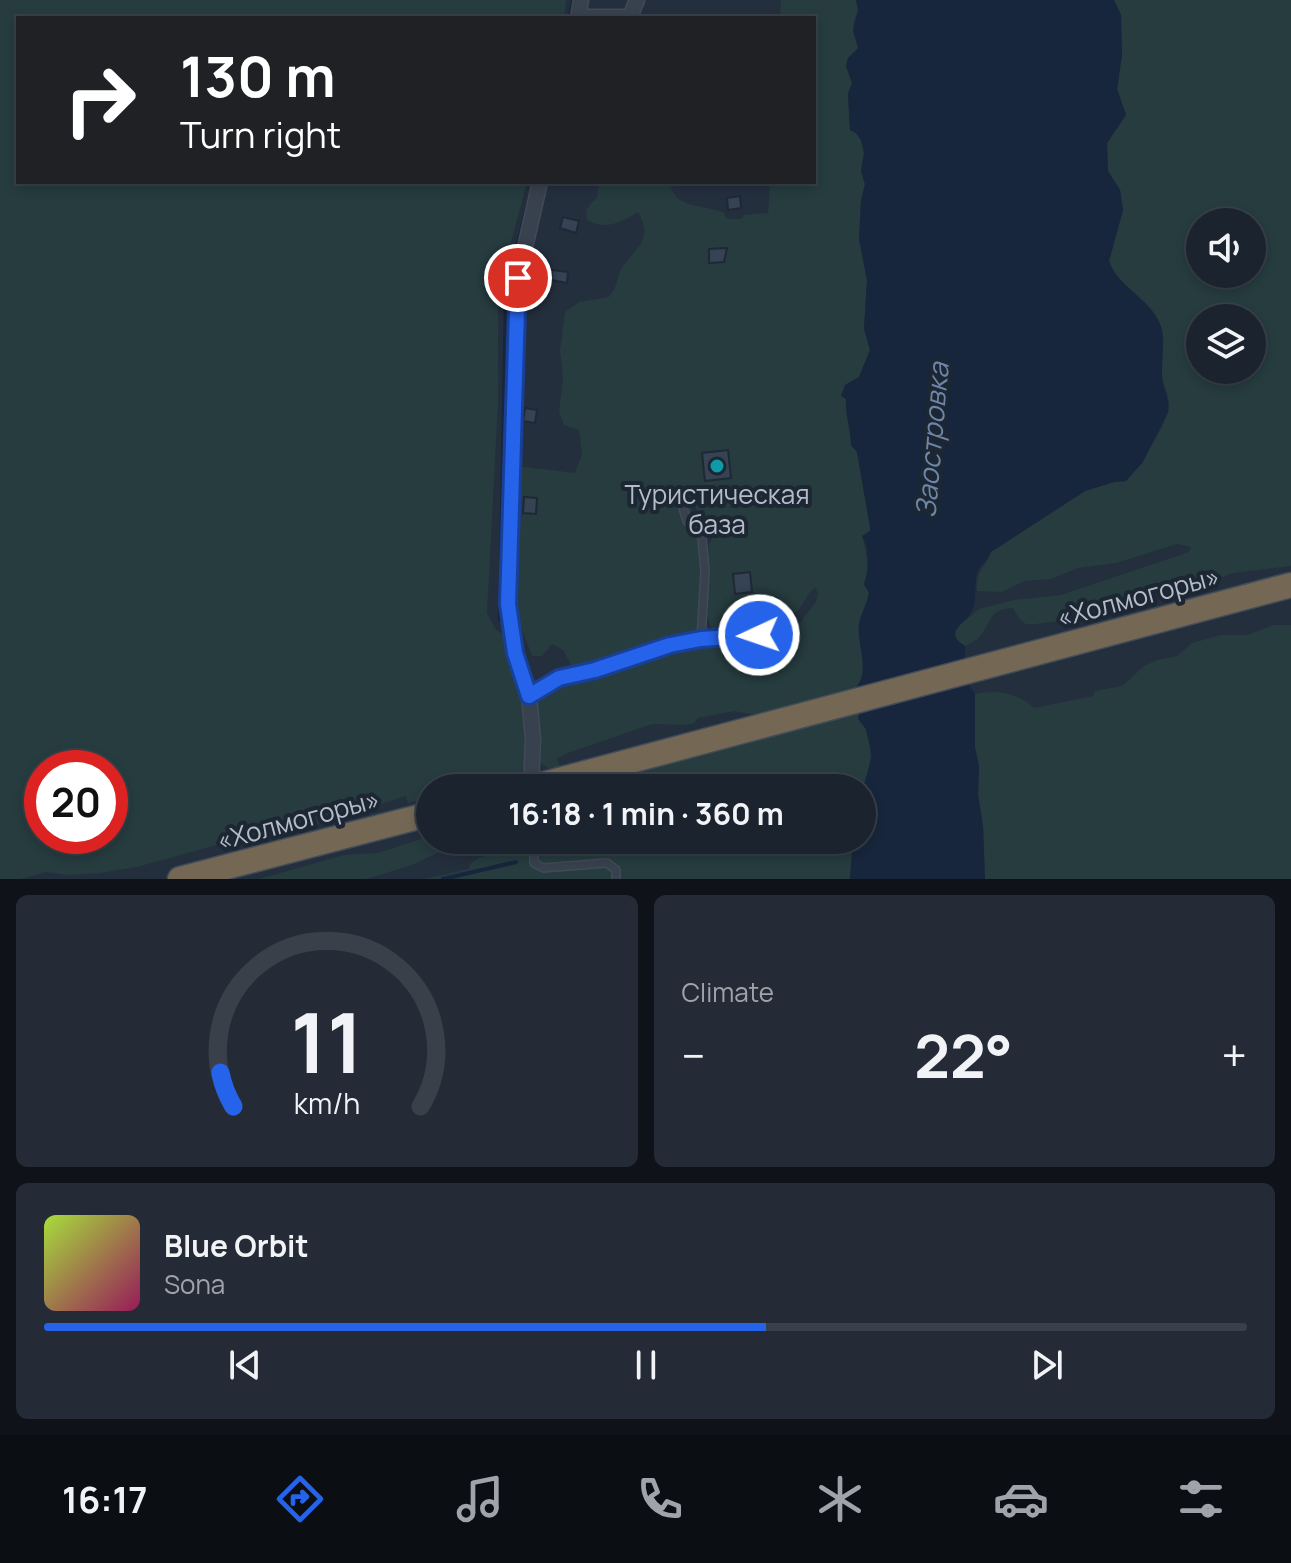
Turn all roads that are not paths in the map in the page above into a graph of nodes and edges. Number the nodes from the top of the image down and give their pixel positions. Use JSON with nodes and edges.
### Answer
{"nodes":[{"id":1,"x":540,"y":184,"type":"edge"},
{"id":2,"x":682,"y":505,"type":"dead end"},
{"id":3,"x":1291,"y":585,"type":"edge"},
{"id":4,"x":759,"y":635,"type":"dead end"},
{"id":5,"x":701,"y":639,"type":"junction"},
{"id":6,"x":529,"y":696,"type":"junction"},
{"id":7,"x":531,"y":774,"type":"edge"},
{"id":8,"x":582,"y":774,"type":"edge"},
{"id":9,"x":416,"y":818,"type":"edge"},
{"id":10,"x":534,"y":854,"type":"edge"},
{"id":11,"x":180,"y":879,"type":"edge"},
{"id":12,"x":616,"y":879,"type":"edge"}],
"edges":[{"from":1,"to":6,"type":"street"},
{"from":2,"to":5,"type":"lane"},
{"from":3,"to":8,"type":"highway","name":"«Холмогоры»"},
{"from":4,"to":5,"type":"lane"},
{"from":5,"to":6,"type":"lane"},
{"from":6,"to":7,"type":"street"},
{"from":9,"to":11,"type":"highway","name":"«Холмогоры»"},
{"from":10,"to":12,"type":"lane"}]}
